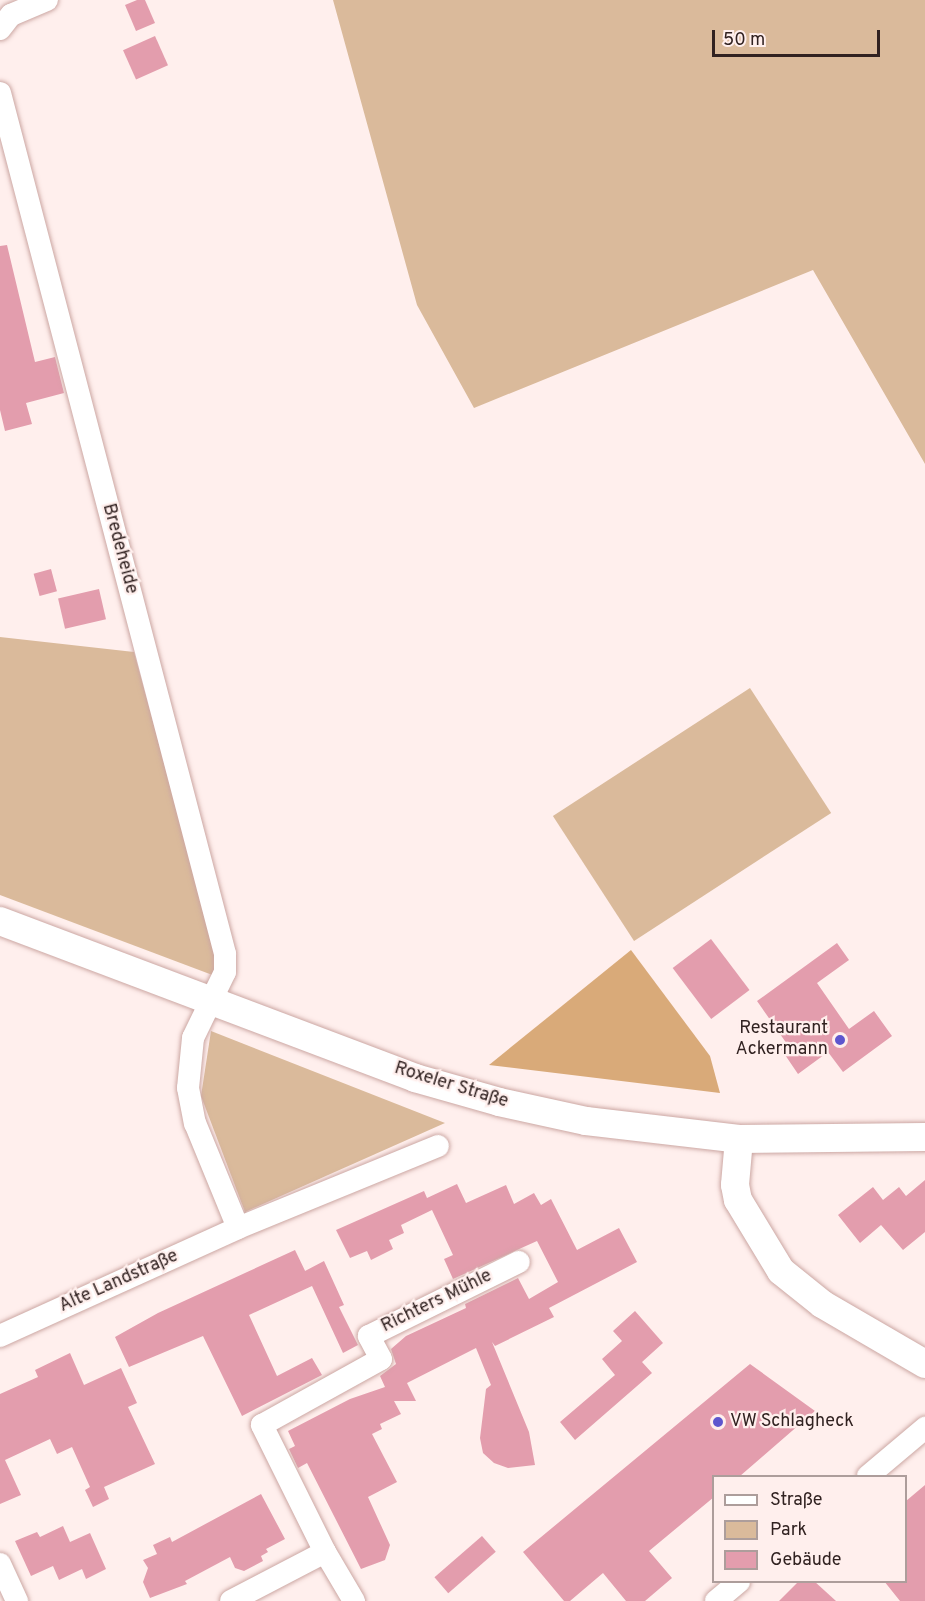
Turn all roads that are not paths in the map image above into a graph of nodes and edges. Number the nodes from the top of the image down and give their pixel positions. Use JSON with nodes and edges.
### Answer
{"nodes":[{"id":1,"x":46,"y":0,"type":"edge"},
{"id":2,"x":0,"y":29,"type":"edge"},
{"id":3,"x":0,"y":93,"type":"edge"},
{"id":4,"x":0,"y":921,"type":"edge"},
{"id":5,"x":210,"y":1003,"type":"junction"},
{"id":6,"x":925,"y":1137,"type":"edge"},
{"id":7,"x":739,"y":1139,"type":"junction"},
{"id":8,"x":438,"y":1146,"type":"dead end"},
{"id":9,"x":238,"y":1228,"type":"junction"},
{"id":10,"x":519,"y":1262,"type":"dead end"},
{"id":11,"x":0,"y":1336,"type":"edge"},
{"id":12,"x":925,"y":1364,"type":"edge"},
{"id":13,"x":925,"y":1428,"type":"edge"},
{"id":14,"x":869,"y":1475,"type":"edge"},
{"id":15,"x":325,"y":1552,"type":"junction"},
{"id":16,"x":0,"y":1564,"type":"edge"},
{"id":17,"x":737,"y":1583,"type":"edge"},
{"id":18,"x":17,"y":1601,"type":"edge"},
{"id":19,"x":231,"y":1601,"type":"edge"},
{"id":20,"x":354,"y":1601,"type":"edge"},
{"id":21,"x":716,"y":1601,"type":"edge"}],
"edges":[{"from":1,"to":2,"type":"street"},
{"from":3,"to":5,"type":"street","name":"Bredeheide"},
{"from":4,"to":5,"type":"main road","name":"Roxeler Straße"},
{"from":5,"to":7,"type":"main road","name":"Roxeler Straße"},
{"from":5,"to":9,"type":"street"},
{"from":6,"to":7,"type":"main road","name":"Roxeler Straße"},
{"from":7,"to":12,"type":"main road"},
{"from":8,"to":9,"type":"street","name":"Alte Landstraße"},
{"from":9,"to":11,"type":"street","name":"Alte Landstraße"},
{"from":10,"to":15,"type":"street","name":"Richters Mühle"},
{"from":13,"to":14,"type":"street"},
{"from":15,"to":19,"type":"street"},
{"from":15,"to":20,"type":"street","name":"Richters Mühle"},
{"from":16,"to":18,"type":"street"},
{"from":17,"to":21,"type":"street"}]}
